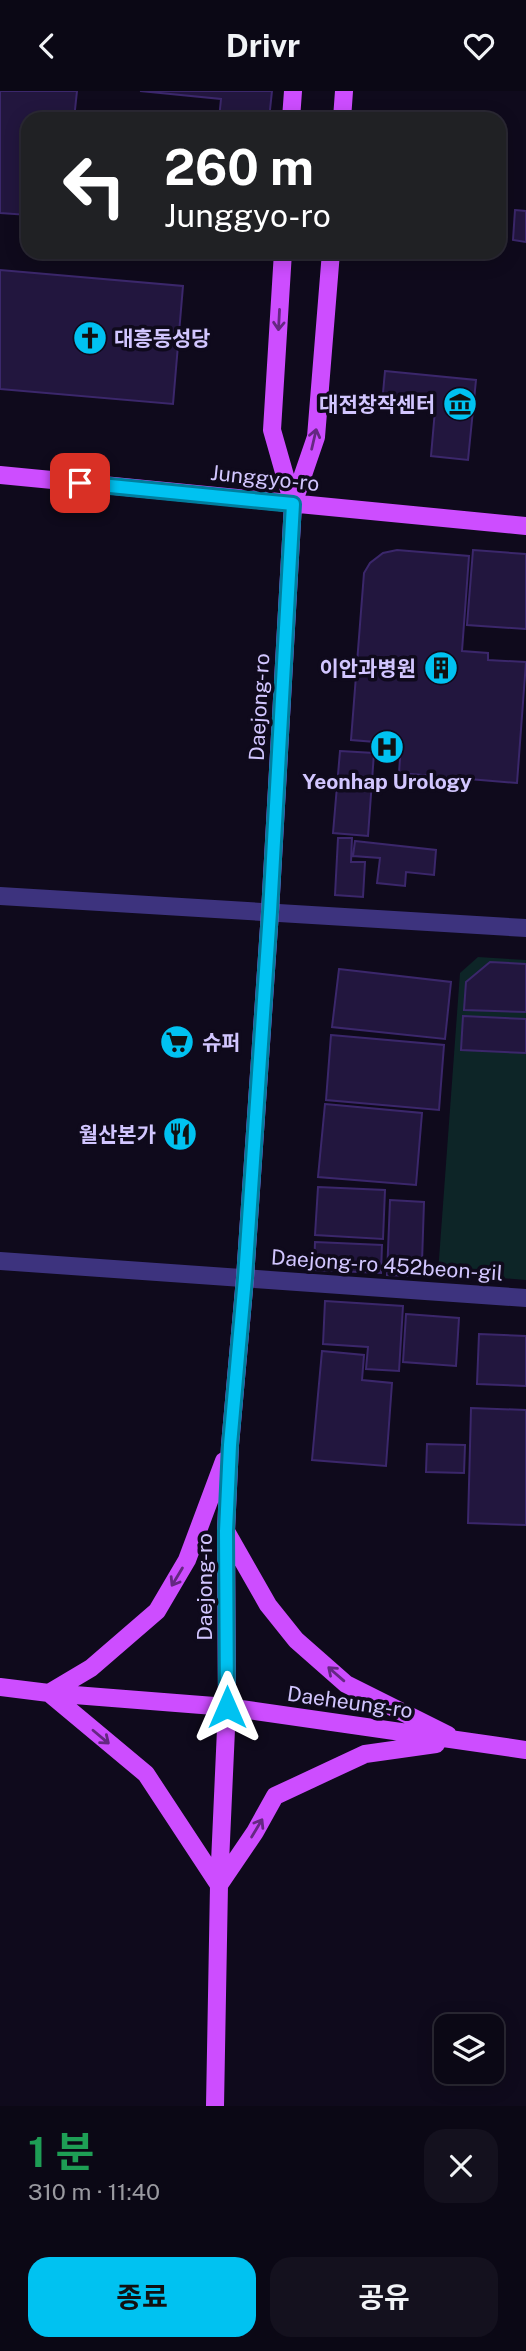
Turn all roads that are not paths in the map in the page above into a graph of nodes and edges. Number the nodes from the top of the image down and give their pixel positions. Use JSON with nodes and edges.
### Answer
{"nodes":[{"id":1,"x":293,"y":91,"type":"edge"},
{"id":2,"x":344,"y":91,"type":"edge"},
{"id":3,"x":292,"y":112,"type":"edge"},
{"id":4,"x":342,"y":112,"type":"edge"},
{"id":5,"x":283,"y":259,"type":"edge"},
{"id":6,"x":330,"y":259,"type":"edge"},
{"id":7,"x":0,"y":475,"type":"edge"},
{"id":8,"x":293,"y":504,"type":"junction"},
{"id":9,"x":526,"y":526,"type":"edge"},
{"id":10,"x":0,"y":896,"type":"edge"},
{"id":11,"x":270,"y":912,"type":"junction"},
{"id":12,"x":526,"y":928,"type":"edge"},
{"id":13,"x":0,"y":1261,"type":"edge"},
{"id":14,"x":245,"y":1278,"type":"junction"},
{"id":15,"x":526,"y":1298,"type":"edge"},
{"id":16,"x":230,"y":1445,"type":"junction"},
{"id":17,"x":226,"y":1531,"type":"junction"},
{"id":18,"x":0,"y":1687,"type":"edge"},
{"id":19,"x":49,"y":1693,"type":"junction"},
{"id":20,"x":227,"y":1707,"type":"junction"},
{"id":21,"x":460,"y":1741,"type":"junction"},
{"id":22,"x":526,"y":1750,"type":"edge"},
{"id":23,"x":219,"y":1885,"type":"junction"},
{"id":24,"x":215,"y":2106,"type":"edge"}],
"edges":[{"from":1,"to":3,"type":"main road"},
{"from":2,"to":4,"type":"main road"},
{"from":5,"to":8,"type":"main road","name":"Daejong-ro","one_way":true},
{"from":8,"to":6,"type":"main road","name":"Daejong-ro","one_way":true},
{"from":7,"to":8,"type":"main road","name":"Junggyo-ro"},
{"from":8,"to":9,"type":"main road","name":"Junggyo-ro"},
{"from":8,"to":11,"type":"main road","name":"Daejong-ro"},
{"from":10,"to":11,"type":"street"},
{"from":11,"to":12,"type":"street"},
{"from":11,"to":14,"type":"main road","name":"Daejong-ro"},
{"from":13,"to":14,"type":"street"},
{"from":14,"to":15,"type":"street","name":"Daejong-ro 452beon-gil"},
{"from":14,"to":16,"type":"main road","name":"Daejong-ro"},
{"from":16,"to":17,"type":"main road","name":"Daejong-ro"},
{"from":16,"to":19,"type":"main road","one_way":true},
{"from":17,"to":20,"type":"main road","name":"Daejong-ro"},
{"from":21,"to":17,"type":"main road","one_way":true},
{"from":18,"to":19,"type":"main road","name":"Daeheung-ro"},
{"from":19,"to":20,"type":"main road","name":"Daeheung-ro"},
{"from":19,"to":23,"type":"main road","one_way":true},
{"from":20,"to":21,"type":"main road","name":"Daeheung-ro"},
{"from":20,"to":23,"type":"main road","name":"Daejong-ro"},
{"from":21,"to":22,"type":"main road","name":"Daeheung-ro"},
{"from":23,"to":21,"type":"main road","one_way":true},
{"from":23,"to":24,"type":"main road","name":"Daejong-ro"}]}
